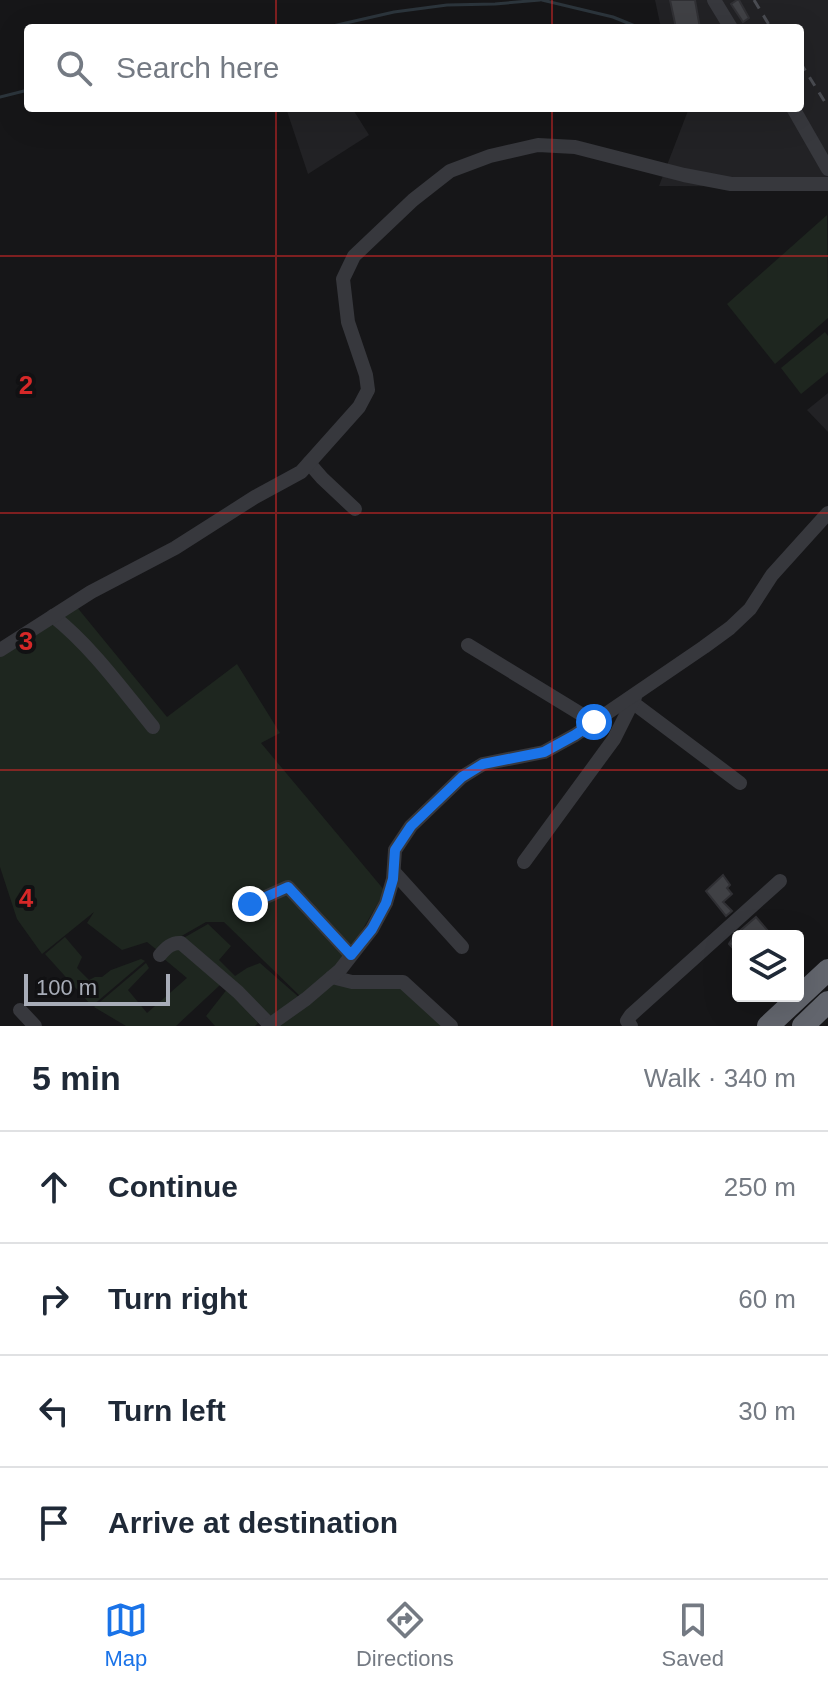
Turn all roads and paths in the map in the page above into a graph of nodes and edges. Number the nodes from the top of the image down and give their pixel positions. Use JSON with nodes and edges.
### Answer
{"nodes":[{"id":1,"x":714,"y":0,"type":"edge"},
{"id":2,"x":729,"y":24,"type":"edge"},
{"id":3,"x":795,"y":112,"type":"edge"},
{"id":4,"x":828,"y":169,"type":"edge"},
{"id":5,"x":828,"y":184,"type":"edge"},
{"id":6,"x":309,"y":463,"type":"junction"},
{"id":7,"x":355,"y":509,"type":"dead end"},
{"id":8,"x":828,"y":513,"type":"edge"},
{"id":9,"x":53,"y":616,"type":"junction"},
{"id":10,"x":468,"y":645,"type":"dead end"},
{"id":11,"x":0,"y":650,"type":"edge"},
{"id":12,"x":635,"y":697,"type":"junction"},
{"id":13,"x":594,"y":722,"type":"junction"},
{"id":14,"x":153,"y":727,"type":"dead end"},
{"id":15,"x":740,"y":783,"type":"dead end"},
{"id":16,"x":524,"y":862,"type":"dead end"},
{"id":17,"x":394,"y":872,"type":"junction"},
{"id":18,"x":780,"y":881,"type":"dead end"},
{"id":19,"x":250,"y":904,"type":"dead end"},
{"id":20,"x":462,"y":947,"type":"dead end"},
{"id":21,"x":160,"y":955,"type":"dead end"},
{"id":22,"x":351,"y":955,"type":"junction"},
{"id":23,"x":828,"y":970,"type":"edge"},
{"id":24,"x":332,"y":977,"type":"junction"},
{"id":25,"x":828,"y":1002,"type":"edge"},
{"id":26,"x":20,"y":1010,"type":"dead end"},
{"id":27,"x":269,"y":1025,"type":"edge"},
{"id":28,"x":35,"y":1026,"type":"edge"},
{"id":29,"x":451,"y":1026,"type":"edge"},
{"id":30,"x":631,"y":1026,"type":"edge"},
{"id":31,"x":768,"y":1026,"type":"edge"},
{"id":32,"x":803,"y":1026,"type":"edge"}],
"edges":[{"from":1,"to":2,"type":"street"},
{"from":3,"to":4,"type":"street"},
{"from":5,"to":6,"type":"street"},
{"from":6,"to":7,"type":"street"},
{"from":6,"to":9,"type":"street"},
{"from":8,"to":12,"type":"street"},
{"from":9,"to":11,"type":"street"},
{"from":9,"to":14,"type":"street"},
{"from":10,"to":13,"type":"street"},
{"from":12,"to":13,"type":"street"},
{"from":12,"to":15,"type":"street"},
{"from":12,"to":16,"type":"street"},
{"from":13,"to":17,"type":"street"},
{"from":17,"to":20,"type":"street"},
{"from":17,"to":22,"type":"street"},
{"from":18,"to":30,"type":"street"},
{"from":19,"to":22,"type":"street"},
{"from":21,"to":27,"type":"street"},
{"from":22,"to":24,"type":"street"},
{"from":23,"to":31,"type":"highway"},
{"from":24,"to":27,"type":"street"},
{"from":24,"to":29,"type":"street"},
{"from":25,"to":32,"type":"highway"},
{"from":26,"to":28,"type":"street"}]}
